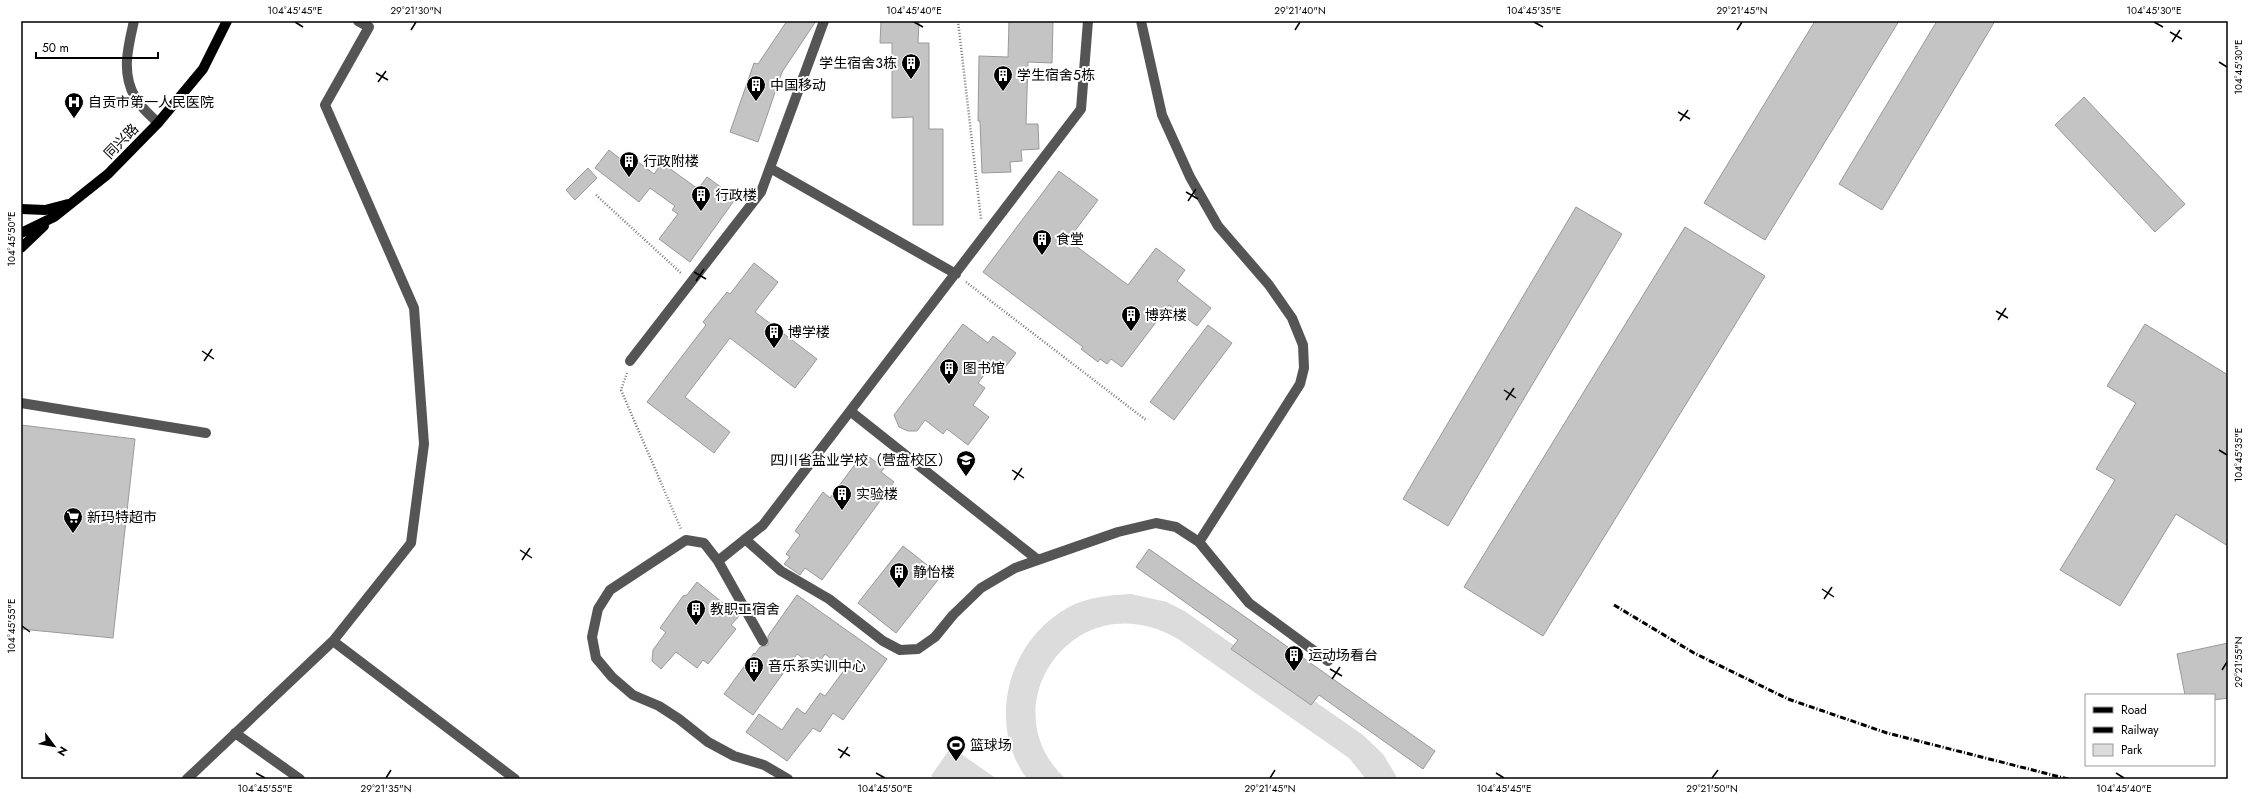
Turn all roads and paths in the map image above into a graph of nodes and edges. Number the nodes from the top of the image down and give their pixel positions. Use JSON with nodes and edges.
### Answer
{"nodes":[{"id":1,"x":134,"y":21,"type":"edge"},
{"id":2,"x":227,"y":21,"type":"edge"},
{"id":3,"x":358,"y":21,"type":"edge"},
{"id":4,"x":824,"y":21,"type":"edge"},
{"id":5,"x":958,"y":21,"type":"edge"},
{"id":6,"x":1088,"y":21,"type":"edge"},
{"id":7,"x":1141,"y":21,"type":"edge"},
{"id":8,"x":158,"y":123,"type":"junction"},
{"id":9,"x":770,"y":168,"type":"junction"},
{"id":10,"x":596,"y":195,"type":"dead end"},
{"id":11,"x":70,"y":203,"type":"junction"},
{"id":12,"x":21,"y":208,"type":"edge"},
{"id":13,"x":54,"y":217,"type":"junction"},
{"id":14,"x":21,"y":233,"type":"edge"},
{"id":15,"x":983,"y":238,"type":"junction"},
{"id":16,"x":21,"y":248,"type":"edge"},
{"id":17,"x":956,"y":274,"type":"junction"},
{"id":18,"x":691,"y":283,"type":"junction"},
{"id":19,"x":630,"y":361,"type":"joint"},
{"id":20,"x":21,"y":403,"type":"edge"},
{"id":21,"x":850,"y":411,"type":"junction"},
{"id":22,"x":1146,"y":420,"type":"dead end"},
{"id":23,"x":206,"y":433,"type":"dead end"},
{"id":24,"x":745,"y":539,"type":"junction"},
{"id":25,"x":686,"y":540,"type":"junction"},
{"id":26,"x":1199,"y":542,"type":"junction"},
{"id":27,"x":1038,"y":560,"type":"junction"},
{"id":28,"x":718,"y":561,"type":"junction"},
{"id":29,"x":333,"y":641,"type":"junction"},
{"id":30,"x":763,"y":641,"type":"dead end"},
{"id":31,"x":1328,"y":661,"type":"dead end"},
{"id":32,"x":235,"y":733,"type":"junction"},
{"id":33,"x":187,"y":779,"type":"edge"},
{"id":34,"x":300,"y":779,"type":"edge"},
{"id":35,"x":515,"y":779,"type":"edge"},
{"id":36,"x":788,"y":779,"type":"edge"}],
"edges":[{"from":1,"to":8,"type":"street"},
{"from":2,"to":8,"type":"main road","name":"同兴路"},
{"from":3,"to":29,"type":"street"},
{"from":4,"to":9,"type":"street"},
{"from":5,"to":15,"type":"path"},
{"from":6,"to":15,"type":"street"},
{"from":7,"to":26,"type":"street"},
{"from":8,"to":11,"type":"main road","name":"同兴路"},
{"from":9,"to":17,"type":"street"},
{"from":9,"to":18,"type":"street"},
{"from":10,"to":18,"type":"path"},
{"from":11,"to":12,"type":"main road"},
{"from":11,"to":13,"type":"main road","name":"同兴路"},
{"from":13,"to":14,"type":"main road","name":"同兴路"},
{"from":13,"to":16,"type":"main road"},
{"from":15,"to":17,"type":"street"},
{"from":17,"to":21,"type":"street"},
{"from":17,"to":22,"type":"path"},
{"from":18,"to":19,"type":"street"},
{"from":19,"to":25,"type":"path"},
{"from":20,"to":23,"type":"street"},
{"from":21,"to":24,"type":"street"},
{"from":21,"to":27,"type":"street"},
{"from":24,"to":27,"type":"street"},
{"from":24,"to":28,"type":"street"},
{"from":25,"to":28,"type":"street"},
{"from":25,"to":36,"type":"street"},
{"from":26,"to":27,"type":"street"},
{"from":26,"to":31,"type":"street"},
{"from":28,"to":30,"type":"street"},
{"from":29,"to":32,"type":"street"},
{"from":29,"to":35,"type":"street"},
{"from":32,"to":33,"type":"street"},
{"from":32,"to":34,"type":"street"}]}
